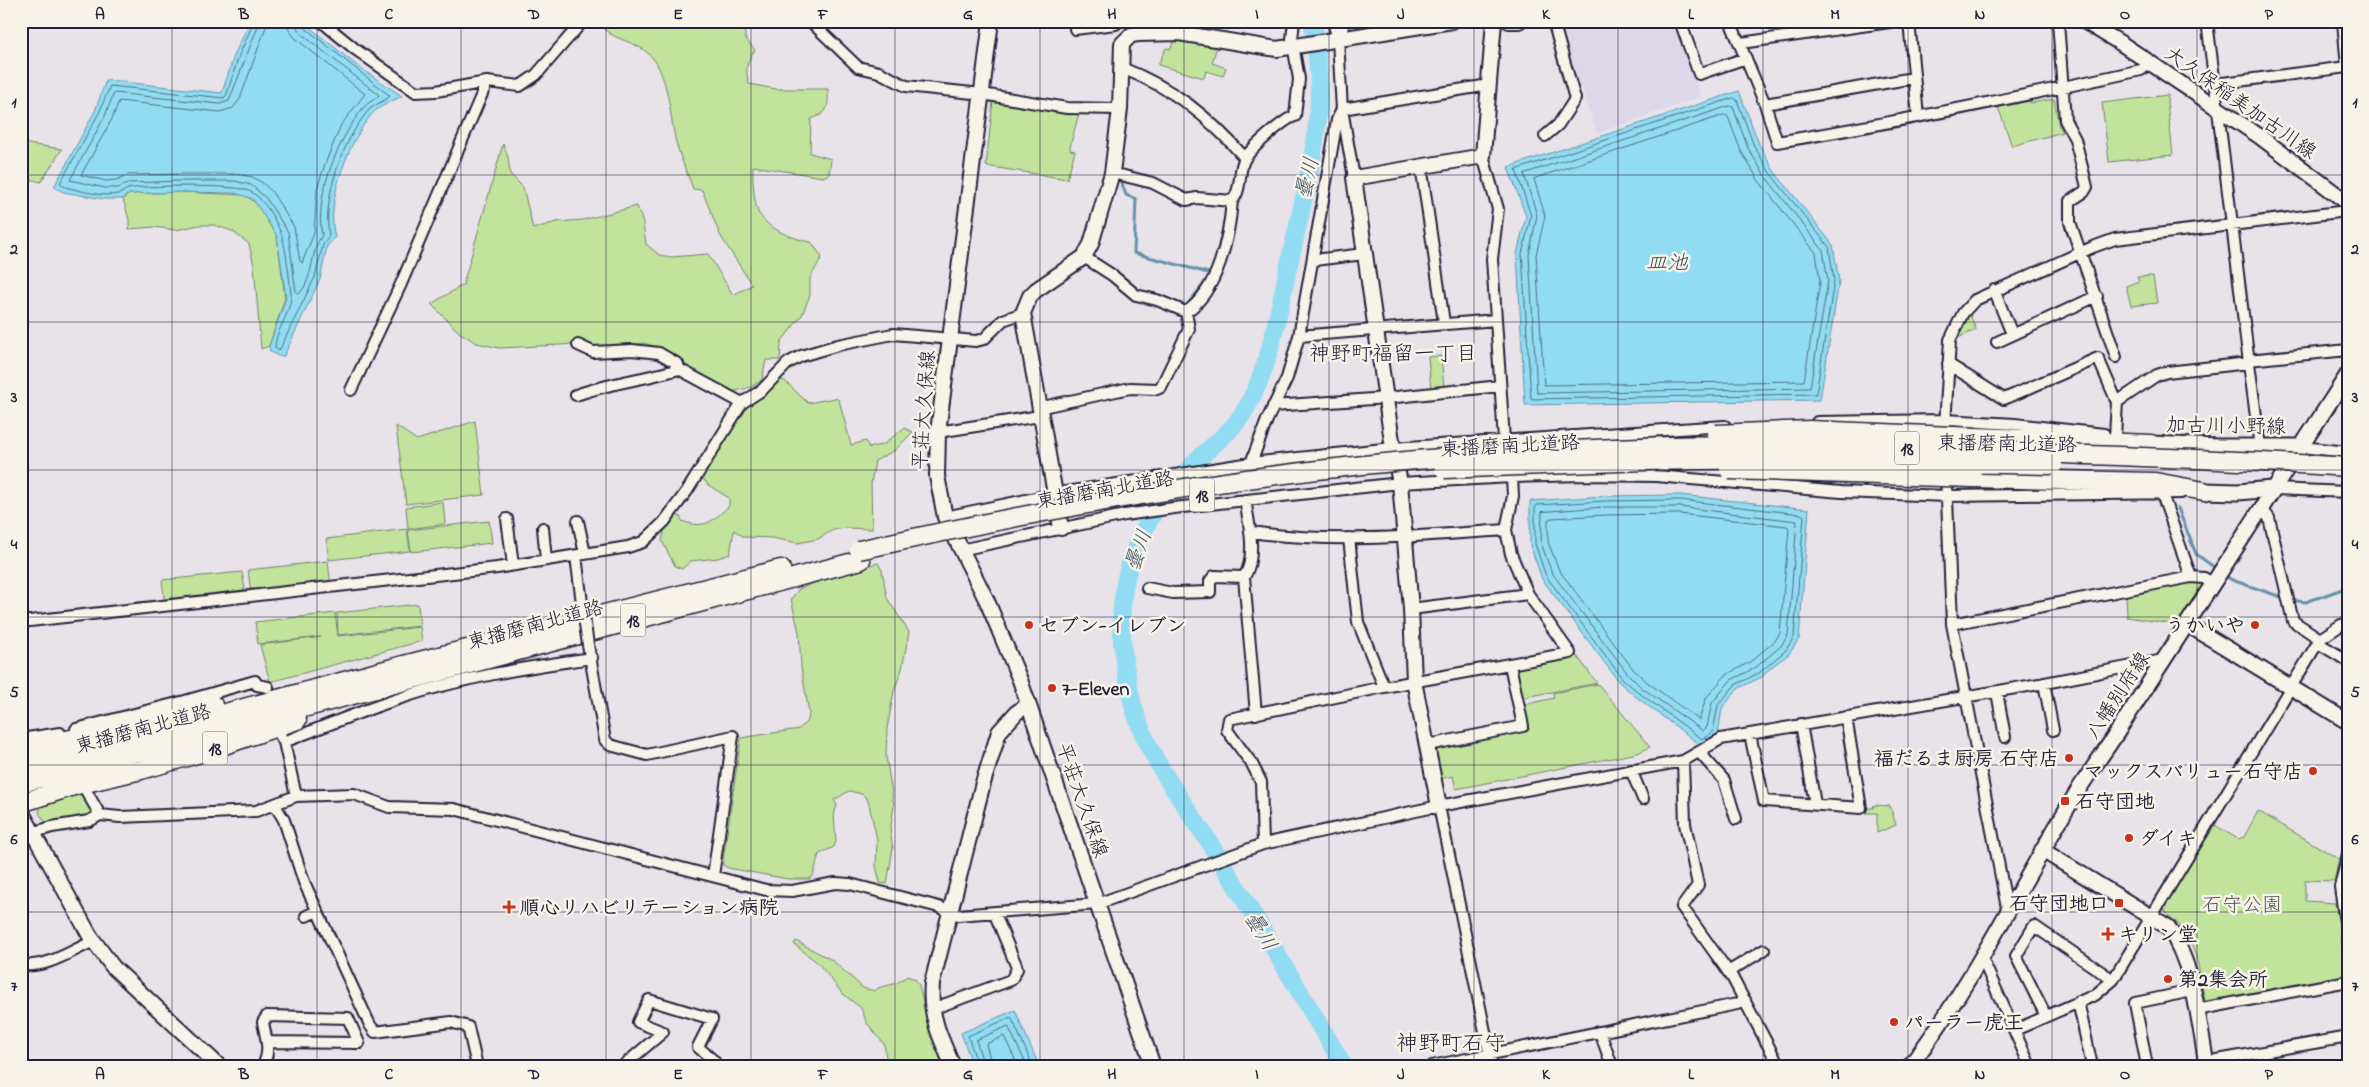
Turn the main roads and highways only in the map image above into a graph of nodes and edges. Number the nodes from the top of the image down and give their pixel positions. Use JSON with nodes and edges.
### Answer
{"nodes":[{"id":1,"x":2151,"y":444,"type":"joint"},
{"id":2,"x":2301,"y":447,"type":"road end"},
{"id":3,"x":1466,"y":456,"type":"junction"},
{"id":4,"x":1548,"y":465,"type":"junction"},
{"id":5,"x":2348,"y":467,"type":"edge"},
{"id":6,"x":2348,"y":477,"type":"edge"},
{"id":7,"x":2272,"y":489,"type":"road end"},
{"id":8,"x":2204,"y":491,"type":"joint"},
{"id":9,"x":860,"y":555,"type":"junction"},
{"id":10,"x":405,"y":673,"type":"junction"},
{"id":11,"x":160,"y":738,"type":"junction"},
{"id":12,"x":21,"y":751,"type":"edge"},
{"id":13,"x":21,"y":768,"type":"edge"},
{"id":14,"x":21,"y":783,"type":"edge"},
{"id":15,"x":21,"y":803,"type":"edge"}],
"edges":[{"from":1,"to":2,"type":"main road","name":"加古川小野線","number":"18"},
{"from":1,"to":3,"type":"highway","number":"18","bridge":true},
{"from":3,"to":5,"type":"highway","name":"東播磨南北道路","number":"18","bridge":true},
{"from":3,"to":9,"type":"highway","name":"東播磨南北道路","number":"18","bridge":true},
{"from":4,"to":6,"type":"highway","name":"東播磨南北道路","number":"18","bridge":true},
{"from":4,"to":8,"type":"highway","number":"18","bridge":true},
{"from":4,"to":9,"type":"highway","name":"東播磨南北道路","number":"18","bridge":true},
{"from":7,"to":8,"type":"main road","number":"18"},
{"from":9,"to":10,"type":"highway","name":"東播磨南北道路","number":"18"},
{"from":10,"to":11,"type":"highway","name":"東播磨南北道路","number":"18"},
{"from":10,"to":12,"type":"highway","number":"18"},
{"from":10,"to":15,"type":"highway","number":"18"},
{"from":11,"to":13,"type":"highway","name":"東播磨南北道路","number":"18"},
{"from":11,"to":14,"type":"highway","name":"東播磨南北道路","number":"18"}]}
